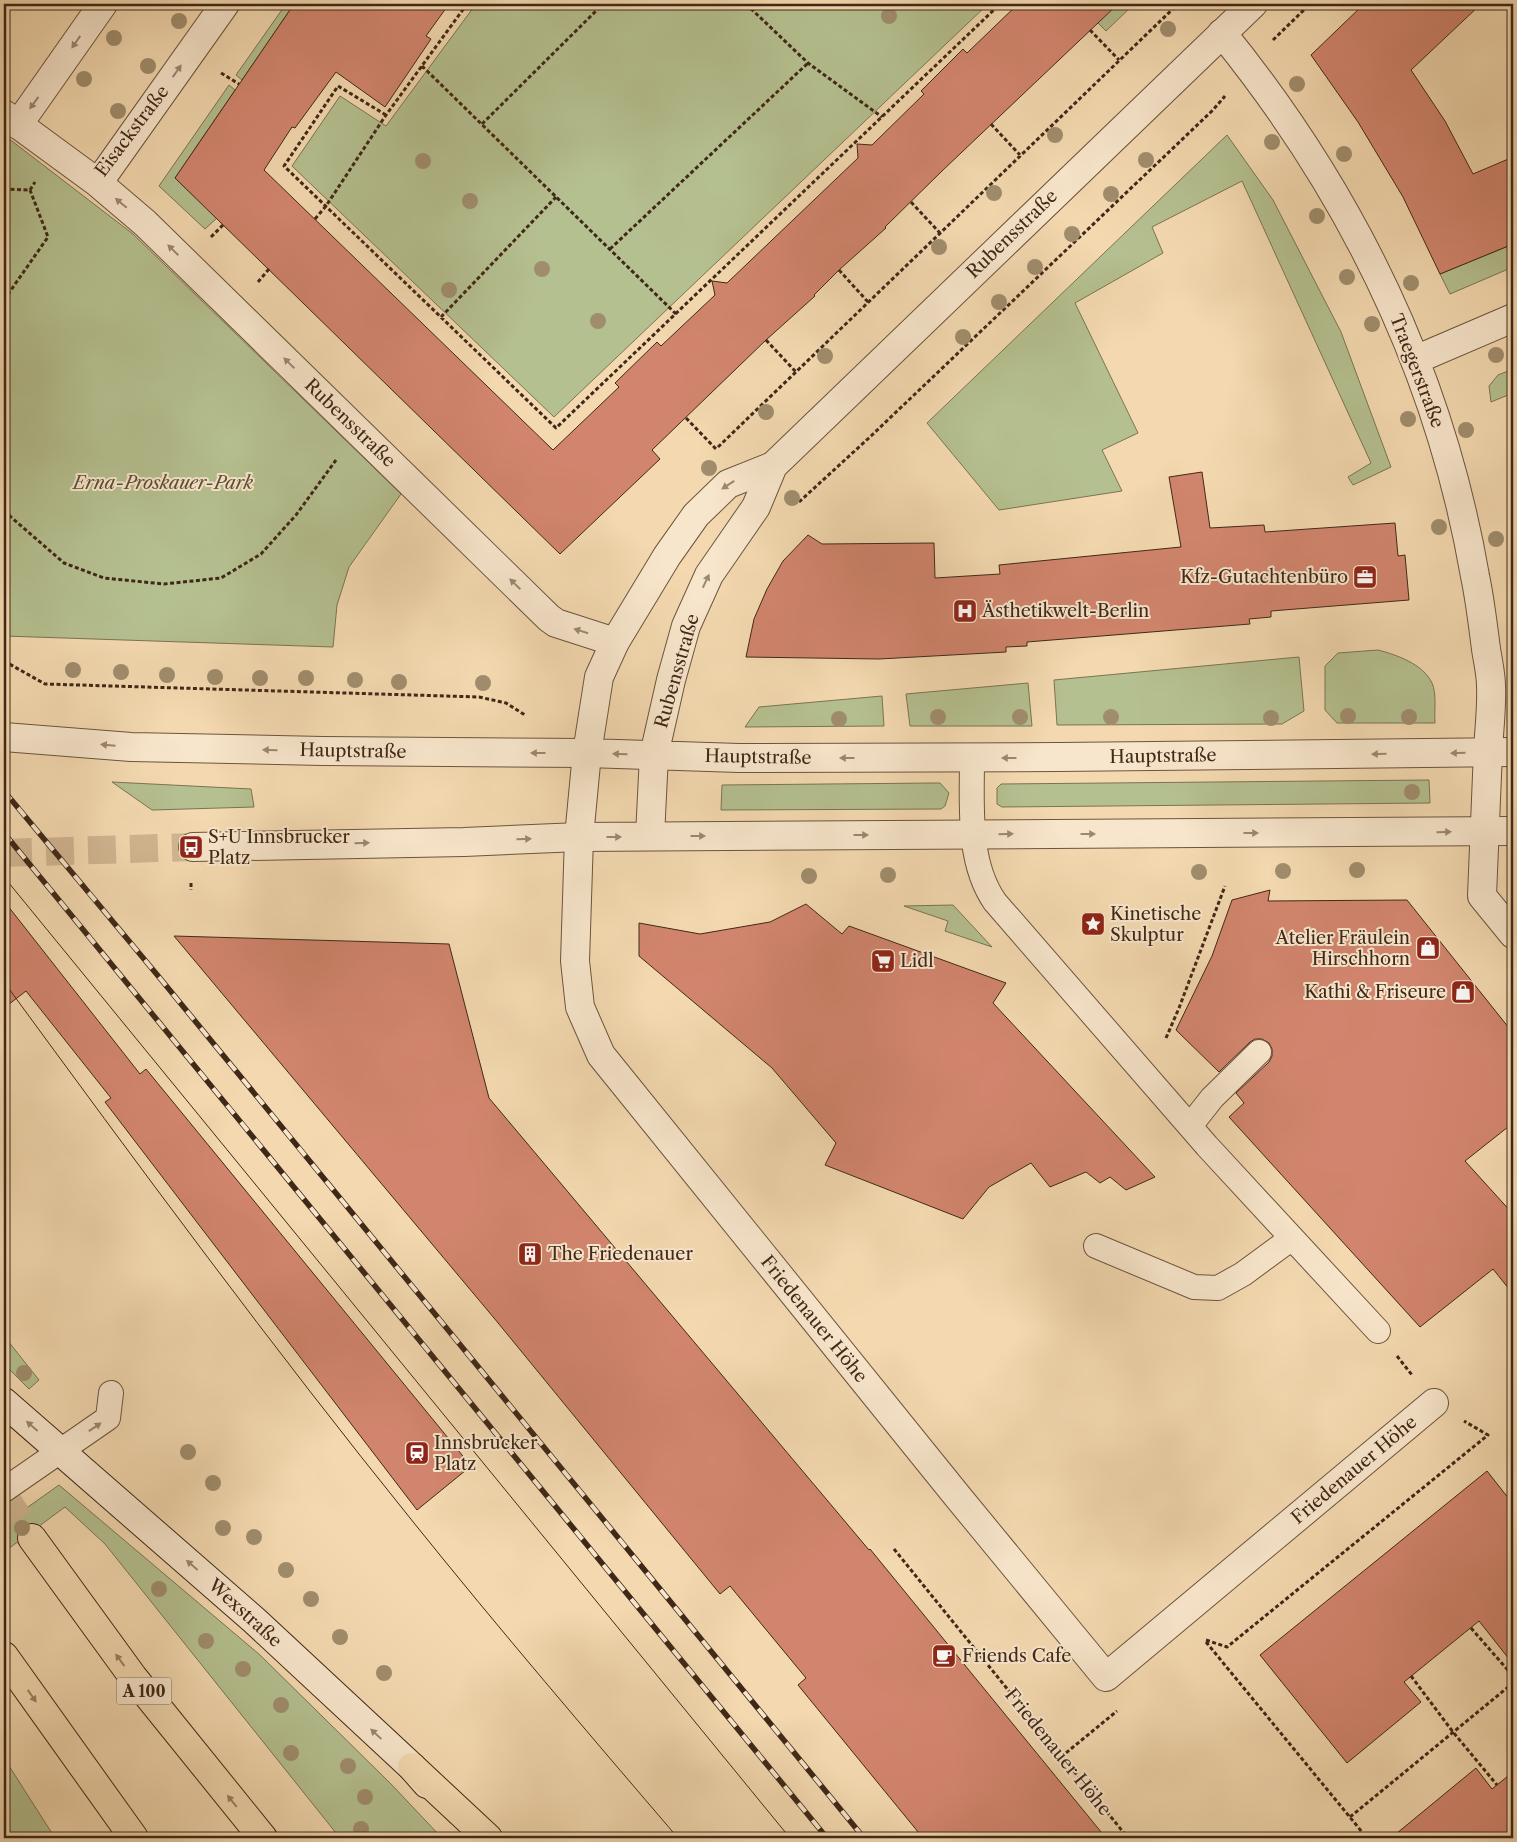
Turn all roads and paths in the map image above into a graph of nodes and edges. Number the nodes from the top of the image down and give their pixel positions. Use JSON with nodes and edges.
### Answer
{"nodes":[{"id":1,"x":103,"y":4,"type":"edge"},
{"id":2,"x":224,"y":4,"type":"edge"},
{"id":3,"x":467,"y":4,"type":"edge"},
{"id":4,"x":603,"y":4,"type":"edge"},
{"id":5,"x":746,"y":4,"type":"edge"},
{"id":6,"x":1000,"y":4,"type":"edge"},
{"id":7,"x":1178,"y":4,"type":"edge"},
{"id":8,"x":1253,"y":4,"type":"edge"},
{"id":9,"x":1090,"y":30,"type":"dead end"},
{"id":10,"x":1222,"y":33,"type":"junction"},
{"id":11,"x":1119,"y":60,"type":"junction"},
{"id":12,"x":808,"y":63,"type":"junction"},
{"id":13,"x":422,"y":66,"type":"junction"},
{"id":14,"x":221,"y":73,"type":"dead end"},
{"id":15,"x":239,"y":84,"type":"dead end"},
{"id":16,"x":1213,"y":110,"type":"dead end"},
{"id":17,"x":386,"y":115,"type":"junction"},
{"id":18,"x":882,"y":117,"type":"junction"},
{"id":19,"x":11,"y":119,"type":"edge"},
{"id":20,"x":482,"y":124,"type":"junction"},
{"id":21,"x":991,"y":124,"type":"dead end"},
{"id":22,"x":1020,"y":155,"type":"junction"},
{"id":23,"x":35,"y":182,"type":"dead end"},
{"id":24,"x":98,"y":183,"type":"junction"},
{"id":25,"x":4,"y":189,"type":"edge"},
{"id":26,"x":30,"y":190,"type":"junction"},
{"id":27,"x":557,"y":197,"type":"junction"},
{"id":28,"x":911,"y":202,"type":"dead end"},
{"id":29,"x":326,"y":206,"type":"junction"},
{"id":30,"x":315,"y":219,"type":"dead end"},
{"id":31,"x":223,"y":225,"type":"dead end"},
{"id":32,"x":940,"y":232,"type":"junction"},
{"id":33,"x":213,"y":236,"type":"dead end"},
{"id":34,"x":610,"y":249,"type":"junction"},
{"id":35,"x":269,"y":269,"type":"dead end"},
{"id":36,"x":838,"y":270,"type":"dead end"},
{"id":37,"x":252,"y":288,"type":"dead end"},
{"id":38,"x":4,"y":300,"type":"edge"},
{"id":39,"x":868,"y":302,"type":"junction"},
{"id":40,"x":676,"y":314,"type":"junction"},
{"id":41,"x":441,"y":317,"type":"junction"},
{"id":42,"x":1513,"y":318,"type":"edge"},
{"id":43,"x":766,"y":340,"type":"dead end"},
{"id":44,"x":1415,"y":360,"type":"junction"},
{"id":45,"x":796,"y":372,"type":"junction"},
{"id":46,"x":686,"y":418,"type":"dead end"},
{"id":47,"x":871,"y":436,"type":"dead end"},
{"id":48,"x":716,"y":450,"type":"junction"},
{"id":49,"x":710,"y":455,"type":"dead end"},
{"id":50,"x":338,"y":459,"type":"dead end"},
{"id":51,"x":773,"y":466,"type":"junction"},
{"id":52,"x":4,"y":511,"type":"edge"},
{"id":53,"x":615,"y":642,"type":"junction"},
{"id":54,"x":4,"y":661,"type":"edge"},
{"id":55,"x":506,"y":703,"type":"dead end"},
{"id":56,"x":4,"y":737,"type":"edge"},
{"id":57,"x":1500,"y":752,"type":"edge"},
{"id":58,"x":587,"y":753,"type":"junction"},
{"id":59,"x":654,"y":755,"type":"junction"},
{"id":60,"x":972,"y":758,"type":"junction"},
{"id":61,"x":1513,"y":831,"type":"edge"},
{"id":62,"x":1484,"y":832,"type":"junction"},
{"id":63,"x":972,"y":834,"type":"junction"},
{"id":64,"x":650,"y":836,"type":"junction"},
{"id":65,"x":579,"y":837,"type":"junction"},
{"id":66,"x":193,"y":847,"type":"tunnel mouth"},
{"id":67,"x":191,"y":883,"type":"dead end"},
{"id":68,"x":1225,"y":886,"type":"dead end"},
{"id":69,"x":191,"y":890,"type":"dead end"},
{"id":70,"x":1513,"y":934,"type":"edge"},
{"id":71,"x":1166,"y":1038,"type":"dead end"},
{"id":72,"x":1259,"y":1052,"type":"dead end"},
{"id":73,"x":1190,"y":1126,"type":"junction"},
{"id":74,"x":1292,"y":1238,"type":"junction"},
{"id":75,"x":1096,"y":1246,"type":"dead end"},
{"id":76,"x":1378,"y":1331,"type":"dead end"},
{"id":77,"x":111,"y":1393,"type":"dead end"},
{"id":78,"x":4,"y":1402,"type":"edge"},
{"id":79,"x":1434,"y":1403,"type":"dead end"},
{"id":80,"x":1488,"y":1435,"type":"dead end"},
{"id":81,"x":60,"y":1450,"type":"junction"},
{"id":82,"x":4,"y":1490,"type":"edge"},
{"id":83,"x":32,"y":1538,"type":"tunnel mouth"},
{"id":84,"x":894,"y":1549,"type":"dead end"},
{"id":85,"x":1183,"y":1613,"type":"junction"},
{"id":86,"x":1471,"y":1628,"type":"dead end"},
{"id":87,"x":1205,"y":1640,"type":"junction"},
{"id":88,"x":4,"y":1656,"type":"edge"},
{"id":89,"x":1411,"y":1676,"type":"dead end"},
{"id":90,"x":1513,"y":1676,"type":"edge"},
{"id":91,"x":1513,"y":1683,"type":"edge"},
{"id":92,"x":1453,"y":1732,"type":"junction"},
{"id":93,"x":412,"y":1767,"type":"junction"},
{"id":94,"x":1497,"y":1785,"type":"dead end"},
{"id":95,"x":1350,"y":1816,"type":"junction"},
{"id":96,"x":134,"y":1838,"type":"edge"},
{"id":97,"x":263,"y":1838,"type":"edge"},
{"id":98,"x":473,"y":1838,"type":"edge"},
{"id":99,"x":488,"y":1838,"type":"edge"},
{"id":100,"x":1128,"y":1838,"type":"edge"},
{"id":101,"x":1368,"y":1838,"type":"edge"}],
"edges":[{"from":1,"to":19,"type":"street","name":"Eisackstraße","one_way":true},
{"from":24,"to":2,"type":"street","name":"Eisackstraße","one_way":true},
{"from":3,"to":13,"type":"path"},
{"from":4,"to":20,"type":"path"},
{"from":5,"to":12,"type":"path"},
{"from":6,"to":18,"type":"path"},
{"from":7,"to":11,"type":"path"},
{"from":8,"to":10,"type":"street","name":"Rubensstraße"},
{"from":9,"to":11,"type":"path"},
{"from":10,"to":44,"type":"street","name":"Traegerstraße"},
{"from":10,"to":51,"type":"street","name":"Rubensstraße"},
{"from":11,"to":22,"type":"path"},
{"from":12,"to":18,"type":"path"},
{"from":12,"to":34,"type":"path"},
{"from":13,"to":17,"type":"path"},
{"from":13,"to":20,"type":"path"},
{"from":14,"to":15,"type":"path"},
{"from":16,"to":47,"type":"path"},
{"from":17,"to":29,"type":"path"},
{"from":17,"to":29,"type":"path"},
{"from":18,"to":40,"type":"path"},
{"from":19,"to":24,"type":"street","name":"Eisackstraße"},
{"from":20,"to":27,"type":"path"},
{"from":21,"to":22,"type":"path"},
{"from":22,"to":32,"type":"path"},
{"from":23,"to":26,"type":"path"},
{"from":53,"to":24,"type":"street","name":"Rubensstraße","one_way":true},
{"from":25,"to":26,"type":"path"},
{"from":26,"to":38,"type":"path"},
{"from":27,"to":34,"type":"path"},
{"from":27,"to":41,"type":"path"},
{"from":28,"to":32,"type":"path"},
{"from":29,"to":30,"type":"path"},
{"from":29,"to":41,"type":"path"},
{"from":31,"to":33,"type":"path"},
{"from":32,"to":39,"type":"path"},
{"from":34,"to":40,"type":"path"},
{"from":35,"to":37,"type":"path"},
{"from":36,"to":39,"type":"path"},
{"from":39,"to":45,"type":"path"},
{"from":40,"to":41,"type":"path"},
{"from":42,"to":44,"type":"street"},
{"from":43,"to":45,"type":"path"},
{"from":44,"to":57,"type":"street","name":"Traegerstraße"},
{"from":45,"to":48,"type":"path"},
{"from":46,"to":48,"type":"path"},
{"from":48,"to":49,"type":"path"},
{"from":50,"to":52,"type":"path"},
{"from":51,"to":53,"type":"street","name":"Rubensstraße","one_way":true},
{"from":59,"to":51,"type":"street","name":"Rubensstraße","one_way":true},
{"from":53,"to":58,"type":"street","name":"Rubensstraße"},
{"from":54,"to":55,"type":"path"},
{"from":58,"to":56,"type":"street","name":"Hauptstraße","one_way":true},
{"from":57,"to":60,"type":"street","name":"Hauptstraße","one_way":true},
{"from":57,"to":62,"type":"street","name":"Traegerstraße"},
{"from":59,"to":58,"type":"street","name":"Hauptstraße","one_way":true},
{"from":58,"to":65,"type":"street","name":"Rubensstraße"},
{"from":60,"to":59,"type":"street","name":"Hauptstraße","one_way":true},
{"from":59,"to":64,"type":"street","name":"Rubensstraße"},
{"from":60,"to":63,"type":"lane"},
{"from":61,"to":62,"type":"street"},
{"from":63,"to":62,"type":"street","one_way":true},
{"from":62,"to":70,"type":"street","name":"Traegerstraße"},
{"from":64,"to":63,"type":"street","one_way":true},
{"from":63,"to":73,"type":"lane"},
{"from":65,"to":64,"type":"street","one_way":true},
{"from":66,"to":65,"type":"street","one_way":true},
{"from":65,"to":85,"type":"street","name":"Friedenauer Höhe"},
{"from":67,"to":69,"type":"path"},
{"from":68,"to":71,"type":"path"},
{"from":72,"to":73,"type":"lane"},
{"from":73,"to":74,"type":"lane"},
{"from":74,"to":75,"type":"lane"},
{"from":74,"to":76,"type":"lane"},
{"from":81,"to":77,"type":"lane","one_way":true},
{"from":81,"to":78,"type":"street","name":"Wexstraße","one_way":true},
{"from":79,"to":85,"type":"street","name":"Friedenauer Höhe"},
{"from":80,"to":87,"type":"path"},
{"from":81,"to":82,"type":"lane"},
{"from":93,"to":81,"type":"street","name":"Wexstraße","one_way":true},
{"from":97,"to":83,"type":"highway","number":"A 100","one_way":true},
{"from":84,"to":100,"type":"path","name":"Friedenauer Höhe"},
{"from":85,"to":87,"type":"path"},
{"from":86,"to":90,"type":"path"},
{"from":87,"to":95,"type":"path"},
{"from":88,"to":96,"type":"highway","one_way":true},
{"from":89,"to":92,"type":"path"},
{"from":91,"to":92,"type":"path"},
{"from":92,"to":94,"type":"path"},
{"from":92,"to":95,"type":"path"},
{"from":93,"to":98,"type":"street","name":"Wexstraße"},
{"from":93,"to":99,"type":"highway"},
{"from":95,"to":101,"type":"path"}]}
